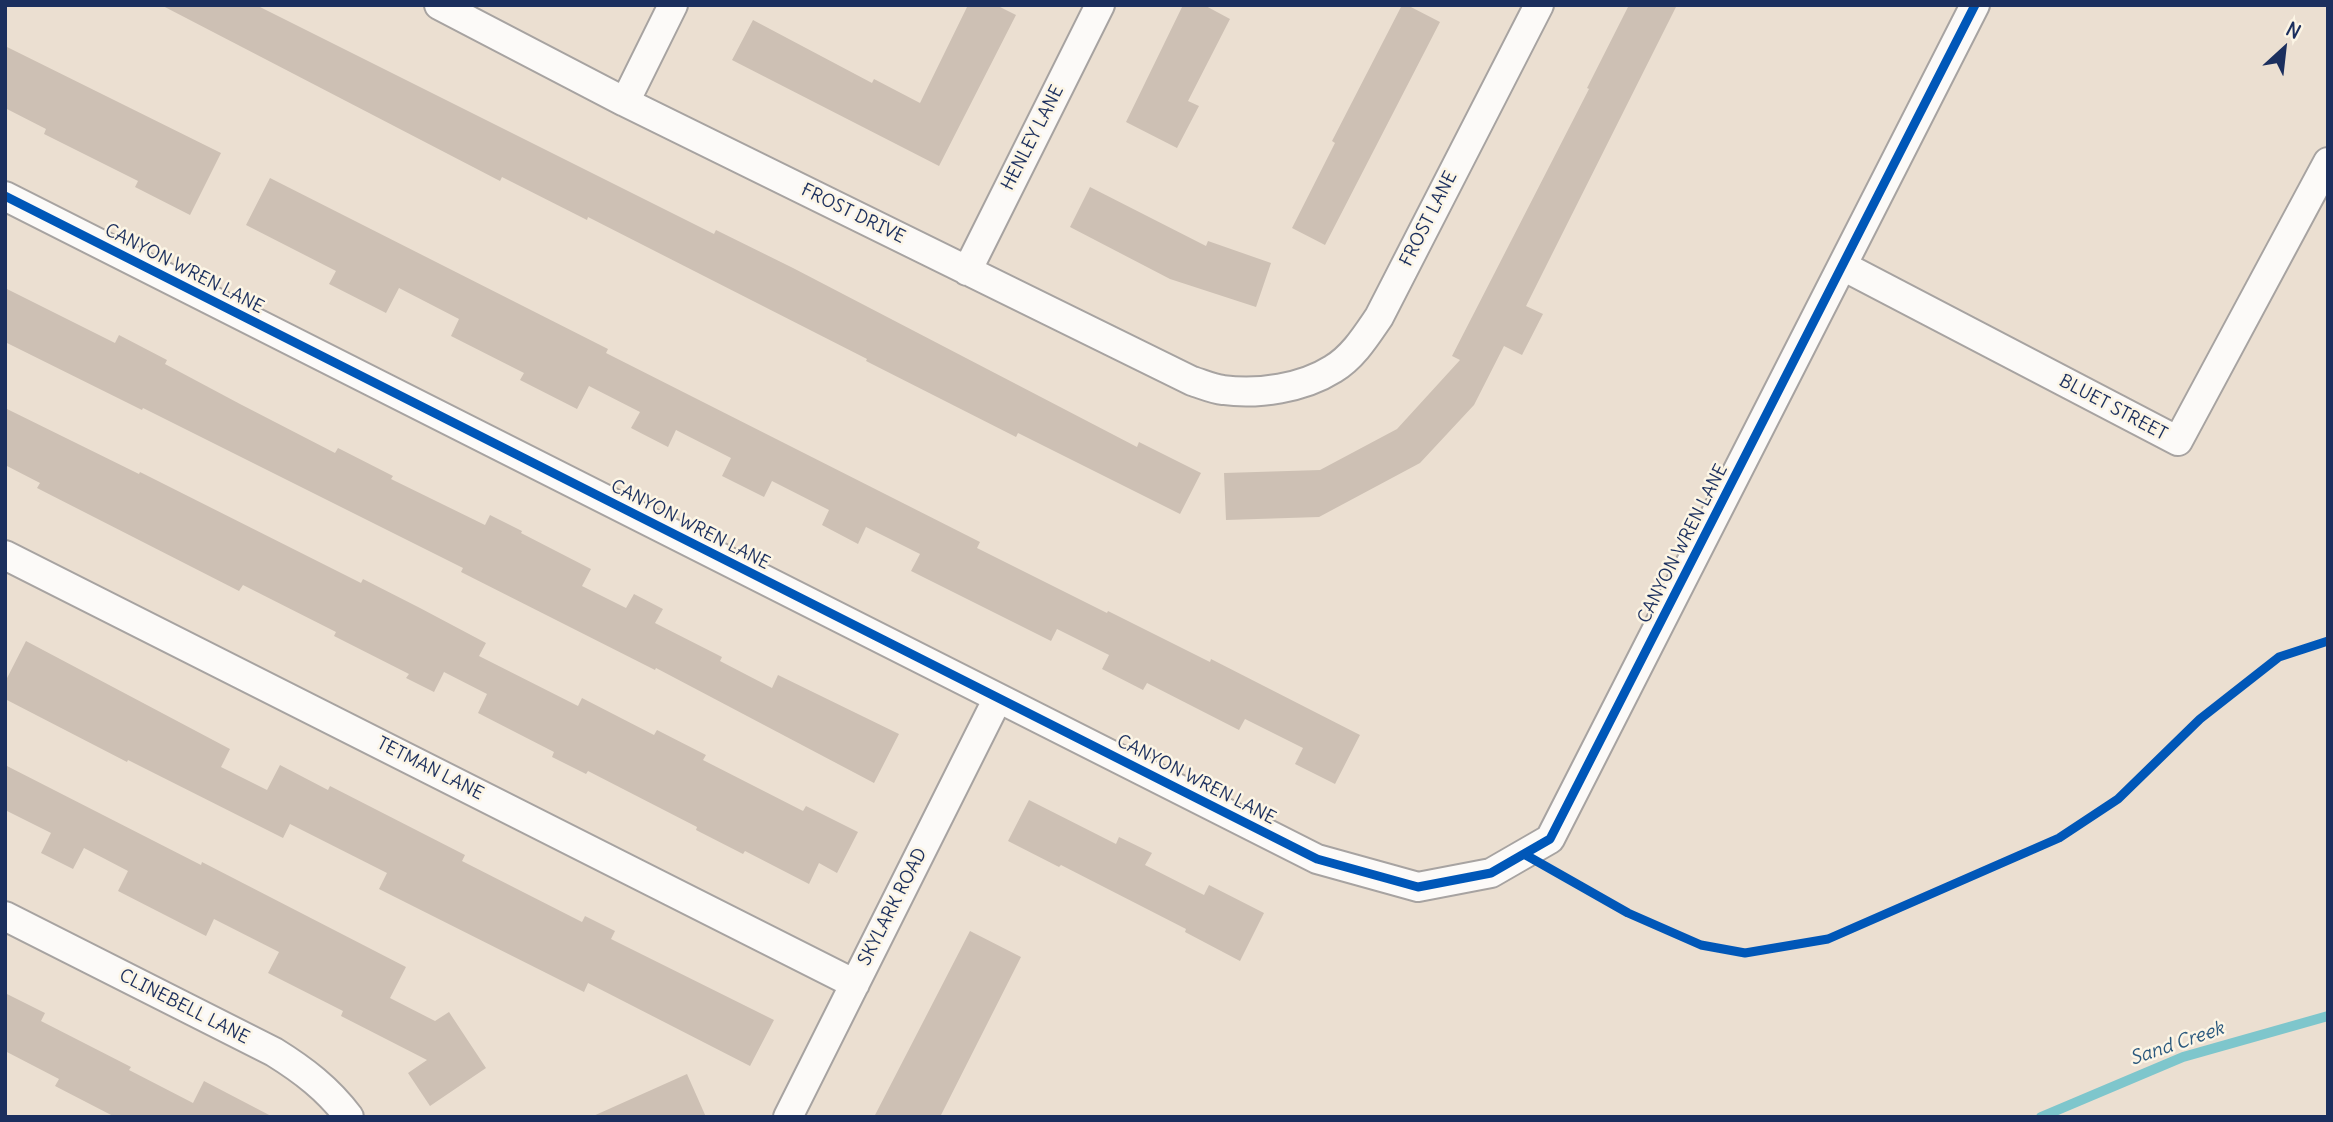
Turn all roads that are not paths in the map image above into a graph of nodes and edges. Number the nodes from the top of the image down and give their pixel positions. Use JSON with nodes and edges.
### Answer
{"nodes":[{"id":1,"x":439,"y":5,"type":"edge"},
{"id":2,"x":673,"y":5,"type":"edge"},
{"id":3,"x":1100,"y":5,"type":"edge"},
{"id":4,"x":1539,"y":5,"type":"edge"},
{"id":5,"x":1975,"y":5,"type":"edge"},
{"id":6,"x":625,"y":102,"type":"junction"},
{"id":7,"x":2328,"y":162,"type":"edge"},
{"id":8,"x":5,"y":196,"type":"edge"},
{"id":9,"x":1843,"y":266,"type":"junction"},
{"id":10,"x":967,"y":271,"type":"junction"},
{"id":11,"x":1277,"y":389,"type":"joint"},
{"id":12,"x":5,"y":555,"type":"edge"},
{"id":13,"x":998,"y":698,"type":"junction"},
{"id":14,"x":5,"y":916,"type":"edge"},
{"id":15,"x":855,"y":984,"type":"junction"},
{"id":16,"x":349,"y":1117,"type":"edge"},
{"id":17,"x":788,"y":1117,"type":"edge"}],
"edges":[{"from":1,"to":6,"type":"street","name":"FROST DRIVE"},
{"from":2,"to":6,"type":"street"},
{"from":3,"to":10,"type":"street","name":"HENLEY LANE"},
{"from":4,"to":11,"type":"street","name":"FROST LANE"},
{"from":5,"to":9,"type":"street","name":"CANYON WREN LANE"},
{"from":6,"to":10,"type":"street","name":"FROST DRIVE"},
{"from":7,"to":9,"type":"street","name":"BLUET STREET"},
{"from":8,"to":13,"type":"street","name":"CANYON WREN LANE"},
{"from":9,"to":13,"type":"street","name":"CANYON WREN LANE"},
{"from":10,"to":11,"type":"street","name":"FROST DRIVE"},
{"from":12,"to":15,"type":"street","name":"TETMAN LANE"},
{"from":13,"to":15,"type":"street","name":"SKYLARK ROAD"},
{"from":14,"to":16,"type":"street","name":"CLINEBELL LANE"},
{"from":15,"to":17,"type":"street","name":"SKYLARK ROAD"}]}
